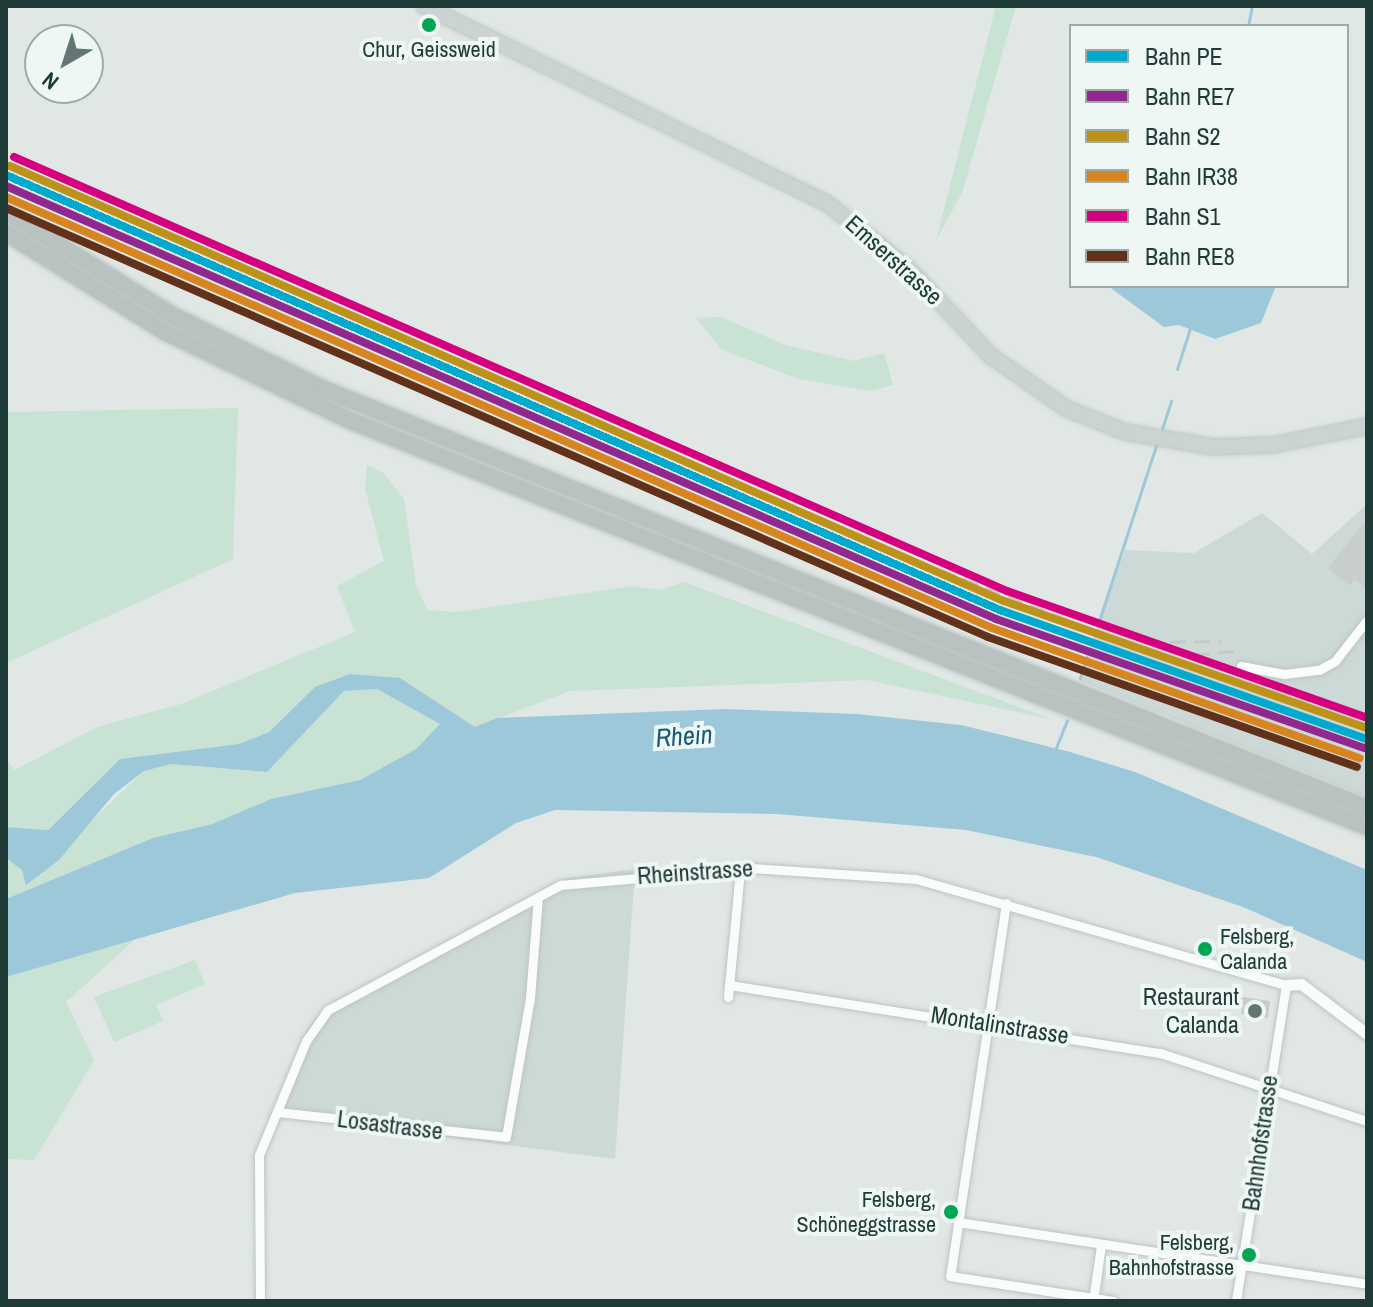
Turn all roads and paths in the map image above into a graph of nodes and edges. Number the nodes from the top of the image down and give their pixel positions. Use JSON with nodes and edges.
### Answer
{"nodes":[{"id":1,"x":424,"y":6,"type":"edge"},
{"id":2,"x":6,"y":212,"type":"edge"},
{"id":3,"x":6,"y":233,"type":"edge"},
{"id":4,"x":1367,"y":426,"type":"edge"},
{"id":5,"x":1367,"y":620,"type":"edge"},
{"id":6,"x":1241,"y":666,"type":"dead end"},
{"id":7,"x":1367,"y":808,"type":"edge"},
{"id":8,"x":1367,"y":827,"type":"edge"},
{"id":9,"x":740,"y":871,"type":"junction"},
{"id":10,"x":538,"y":897,"type":"junction"},
{"id":11,"x":1006,"y":903,"type":"junction"},
{"id":12,"x":729,"y":985,"type":"junction"},
{"id":13,"x":1286,"y":985,"type":"junction"},
{"id":14,"x":728,"y":997,"type":"dead end"},
{"id":15,"x":986,"y":1021,"type":"junction"},
{"id":16,"x":1367,"y":1034,"type":"edge"},
{"id":17,"x":1267,"y":1087,"type":"junction"},
{"id":18,"x":277,"y":1112,"type":"junction"},
{"id":19,"x":1367,"y":1121,"type":"edge"},
{"id":20,"x":958,"y":1222,"type":"junction"},
{"id":21,"x":1101,"y":1245,"type":"junction"},
{"id":22,"x":1242,"y":1263,"type":"junction"},
{"id":23,"x":1367,"y":1284,"type":"edge"},
{"id":24,"x":1093,"y":1300,"type":"edge"},
{"id":25,"x":260,"y":1301,"type":"edge"},
{"id":26,"x":1113,"y":1301,"type":"edge"},
{"id":27,"x":1236,"y":1301,"type":"edge"}],
"edges":[{"from":1,"to":4,"type":"main road","name":"Emserstrasse"},
{"from":2,"to":7,"type":"highway"},
{"from":3,"to":8,"type":"highway"},
{"from":5,"to":6,"type":"street"},
{"from":9,"to":10,"type":"street","name":"Rheinstrasse"},
{"from":9,"to":11,"type":"street","name":"Rheinstrasse"},
{"from":9,"to":12,"type":"street"},
{"from":10,"to":18,"type":"street","name":"Rheinstrasse"},
{"from":10,"to":18,"type":"street","name":"Losastrasse"},
{"from":11,"to":13,"type":"street","name":"Rheinstrasse"},
{"from":11,"to":15,"type":"street"},
{"from":12,"to":14,"type":"street"},
{"from":12,"to":15,"type":"street","name":"Montalinstrasse"},
{"from":13,"to":16,"type":"street","name":"Rheinstrasse"},
{"from":13,"to":17,"type":"street","name":"Bahnhofstrasse"},
{"from":15,"to":17,"type":"street","name":"Montalinstrasse"},
{"from":15,"to":20,"type":"street"},
{"from":17,"to":19,"type":"street","name":"Montalinstrasse"},
{"from":17,"to":22,"type":"street","name":"Bahnhofstrasse"},
{"from":18,"to":25,"type":"street","name":"Rheinstrasse"},
{"from":20,"to":21,"type":"street"},
{"from":20,"to":24,"type":"street"},
{"from":21,"to":22,"type":"street"},
{"from":21,"to":24,"type":"street"},
{"from":22,"to":23,"type":"street"},
{"from":22,"to":27,"type":"street","name":"Bahnhofstrasse"},
{"from":24,"to":26,"type":"street"}]}
